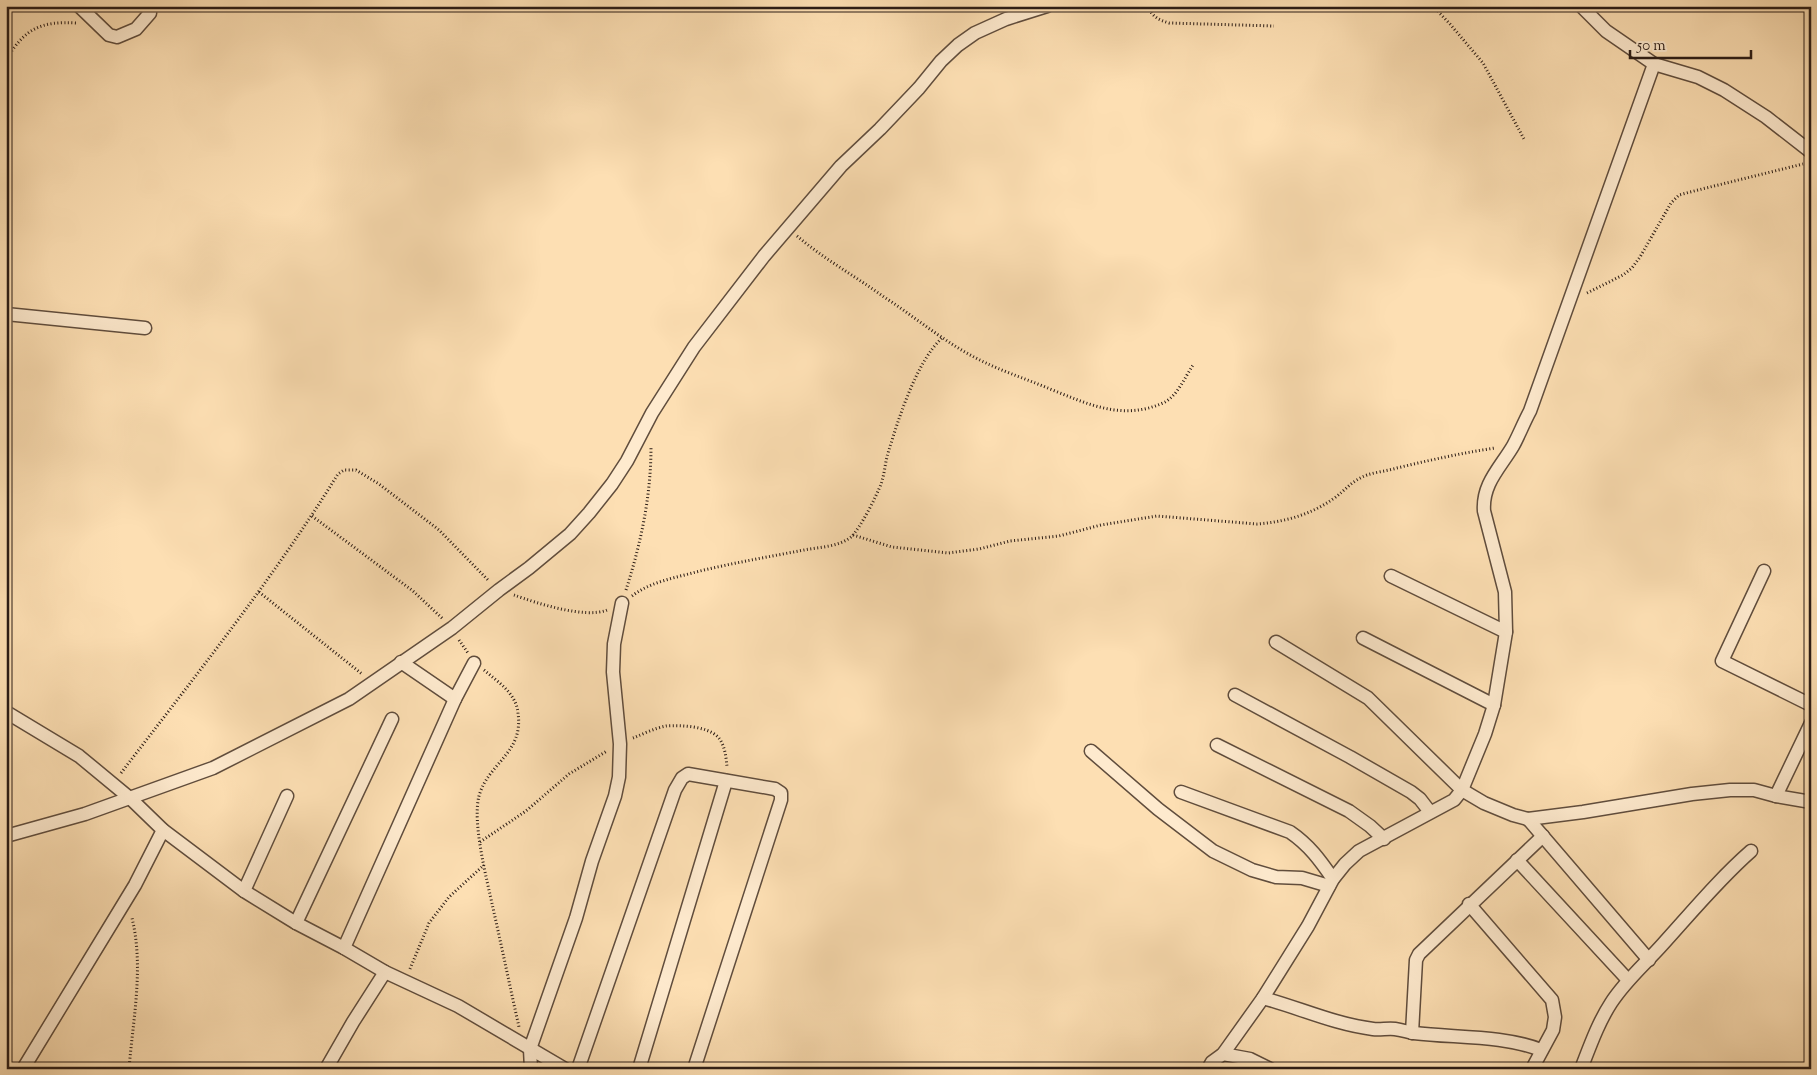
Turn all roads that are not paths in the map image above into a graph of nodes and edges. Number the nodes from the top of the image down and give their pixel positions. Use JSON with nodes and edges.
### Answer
{"nodes":[{"id":1,"x":79,"y":6,"type":"edge"},
{"id":2,"x":1047,"y":6,"type":"edge"},
{"id":3,"x":1581,"y":6,"type":"edge"},
{"id":4,"x":150,"y":8,"type":"edge"},
{"id":5,"x":1654,"y":64,"type":"junction"},
{"id":6,"x":1811,"y":152,"type":"edge"},
{"id":7,"x":6,"y":314,"type":"edge"},
{"id":8,"x":145,"y":328,"type":"dead end"},
{"id":9,"x":1764,"y":570,"type":"dead end"},
{"id":10,"x":1391,"y":576,"type":"dead end"},
{"id":11,"x":622,"y":603,"type":"road end"},
{"id":12,"x":1506,"y":632,"type":"junction"},
{"id":13,"x":1363,"y":638,"type":"dead end"},
{"id":14,"x":1276,"y":642,"type":"dead end"},
{"id":15,"x":401,"y":662,"type":"junction"},
{"id":16,"x":474,"y":663,"type":"road end"},
{"id":17,"x":1234,"y":695,"type":"dead end"},
{"id":18,"x":455,"y":699,"type":"junction"},
{"id":19,"x":1494,"y":705,"type":"junction"},
{"id":20,"x":1811,"y":705,"type":"edge"},
{"id":21,"x":6,"y":712,"type":"edge"},
{"id":22,"x":392,"y":719,"type":"dead end"},
{"id":23,"x":1811,"y":723,"type":"edge"},
{"id":24,"x":1217,"y":745,"type":"dead end"},
{"id":25,"x":1091,"y":751,"type":"dead end"},
{"id":26,"x":726,"y":781,"type":"junction"},
{"id":27,"x":1462,"y":790,"type":"junction"},
{"id":28,"x":1181,"y":792,"type":"dead end"},
{"id":29,"x":287,"y":796,"type":"dead end"},
{"id":30,"x":1776,"y":796,"type":"junction"},
{"id":31,"x":131,"y":799,"type":"junction"},
{"id":32,"x":1811,"y":802,"type":"edge"},
{"id":33,"x":1430,"y":812,"type":"junction"},
{"id":34,"x":1528,"y":819,"type":"junction"},
{"id":35,"x":162,"y":830,"type":"junction"},
{"id":36,"x":6,"y":836,"type":"edge"},
{"id":37,"x":1543,"y":836,"type":"junction"},
{"id":38,"x":1384,"y":839,"type":"junction"},
{"id":39,"x":1752,"y":851,"type":"dead end"},
{"id":40,"x":1517,"y":860,"type":"junction"},
{"id":41,"x":1331,"y":882,"type":"junction"},
{"id":42,"x":244,"y":891,"type":"junction"},
{"id":43,"x":1469,"y":904,"type":"junction"},
{"id":44,"x":296,"y":923,"type":"junction"},
{"id":45,"x":344,"y":948,"type":"junction"},
{"id":46,"x":1649,"y":960,"type":"junction"},
{"id":47,"x":385,"y":972,"type":"junction"},
{"id":48,"x":1628,"y":980,"type":"junction"},
{"id":49,"x":1263,"y":998,"type":"junction"},
{"id":50,"x":1412,"y":1033,"type":"junction"},
{"id":51,"x":527,"y":1047,"type":"junction"},
{"id":52,"x":1541,"y":1050,"type":"junction"},
{"id":53,"x":1223,"y":1054,"type":"junction"},
{"id":54,"x":23,"y":1069,"type":"edge"},
{"id":55,"x":326,"y":1069,"type":"edge"},
{"id":56,"x":531,"y":1069,"type":"edge"},
{"id":57,"x":565,"y":1069,"type":"edge"},
{"id":58,"x":578,"y":1069,"type":"edge"},
{"id":59,"x":639,"y":1069,"type":"edge"},
{"id":60,"x":694,"y":1069,"type":"edge"},
{"id":61,"x":1208,"y":1069,"type":"edge"},
{"id":62,"x":1270,"y":1069,"type":"edge"},
{"id":63,"x":1532,"y":1069,"type":"edge"},
{"id":64,"x":1581,"y":1069,"type":"edge"}],
"edges":[{"from":1,"to":4,"type":"street"},
{"from":2,"to":15,"type":"street"},
{"from":3,"to":5,"type":"street"},
{"from":5,"to":6,"type":"street"},
{"from":5,"to":12,"type":"street"},
{"from":7,"to":8,"type":"street"},
{"from":9,"to":20,"type":"street"},
{"from":10,"to":12,"type":"street"},
{"from":11,"to":51,"type":"street"},
{"from":12,"to":19,"type":"street"},
{"from":13,"to":19,"type":"street"},
{"from":14,"to":27,"type":"street"},
{"from":15,"to":18,"type":"street"},
{"from":15,"to":31,"type":"street"},
{"from":16,"to":18,"type":"street"},
{"from":17,"to":33,"type":"street"},
{"from":18,"to":45,"type":"street"},
{"from":19,"to":27,"type":"street"},
{"from":21,"to":31,"type":"street"},
{"from":22,"to":44,"type":"street"},
{"from":23,"to":30,"type":"street"},
{"from":24,"to":38,"type":"street"},
{"from":25,"to":41,"type":"street"},
{"from":26,"to":58,"type":"street"},
{"from":26,"to":59,"type":"street"},
{"from":26,"to":60,"type":"street"},
{"from":27,"to":33,"type":"street"},
{"from":27,"to":34,"type":"street"},
{"from":28,"to":41,"type":"street"},
{"from":29,"to":42,"type":"street"},
{"from":30,"to":32,"type":"street"},
{"from":30,"to":34,"type":"street"},
{"from":31,"to":35,"type":"street"},
{"from":31,"to":36,"type":"street"},
{"from":33,"to":38,"type":"street"},
{"from":34,"to":37,"type":"street"},
{"from":35,"to":42,"type":"street"},
{"from":35,"to":54,"type":"street"},
{"from":37,"to":40,"type":"street"},
{"from":37,"to":46,"type":"street"},
{"from":38,"to":41,"type":"street"},
{"from":39,"to":46,"type":"street"},
{"from":40,"to":43,"type":"street"},
{"from":40,"to":48,"type":"street"},
{"from":41,"to":49,"type":"street"},
{"from":42,"to":44,"type":"street"},
{"from":43,"to":50,"type":"street"},
{"from":43,"to":52,"type":"street"},
{"from":44,"to":45,"type":"street"},
{"from":45,"to":47,"type":"street"},
{"from":46,"to":48,"type":"street"},
{"from":47,"to":51,"type":"street"},
{"from":47,"to":55,"type":"street"},
{"from":48,"to":64,"type":"street"},
{"from":49,"to":50,"type":"street"},
{"from":49,"to":53,"type":"street"},
{"from":50,"to":52,"type":"street"},
{"from":51,"to":56,"type":"street"},
{"from":51,"to":57,"type":"street"},
{"from":52,"to":63,"type":"street"},
{"from":53,"to":61,"type":"street"},
{"from":53,"to":62,"type":"street"}]}
